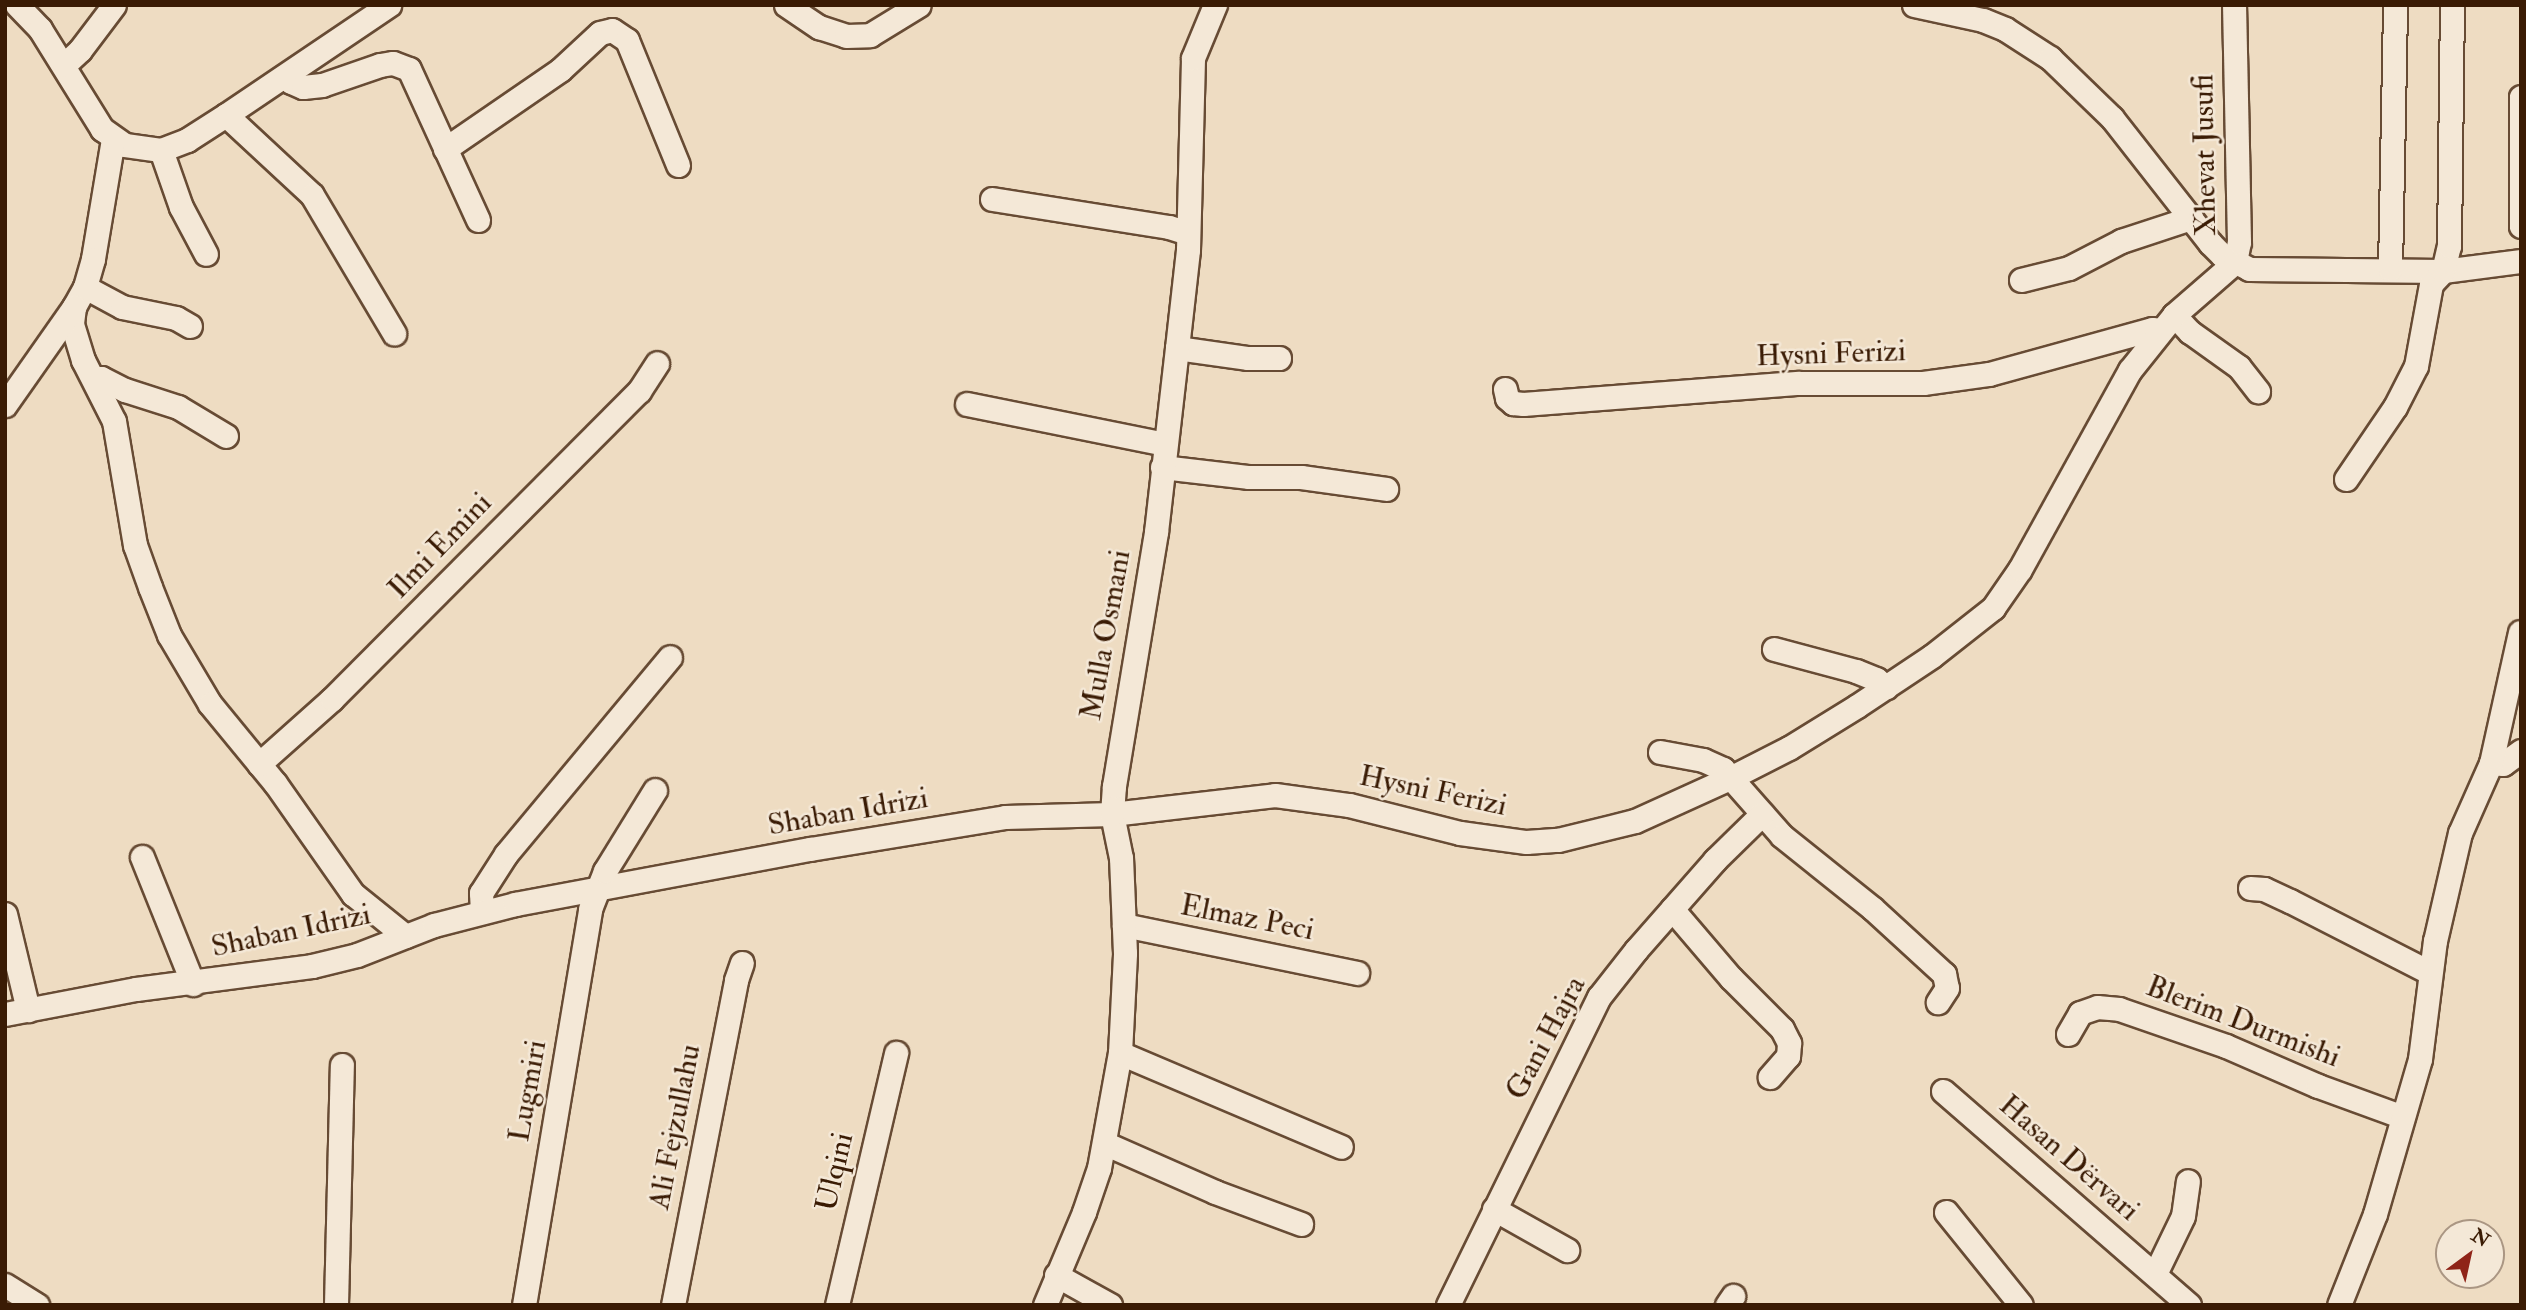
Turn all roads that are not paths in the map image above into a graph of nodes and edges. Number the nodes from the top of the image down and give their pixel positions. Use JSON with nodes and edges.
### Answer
{"nodes":[{"id":1,"x":17,"y":5,"type":"edge"},
{"id":2,"x":114,"y":5,"type":"edge"},
{"id":3,"x":389,"y":5,"type":"edge"},
{"id":4,"x":786,"y":5,"type":"edge"},
{"id":5,"x":919,"y":5,"type":"edge"},
{"id":6,"x":1215,"y":5,"type":"edge"},
{"id":7,"x":1914,"y":5,"type":"edge"},
{"id":8,"x":2234,"y":5,"type":"edge"},
{"id":9,"x":2395,"y":5,"type":"edge"},
{"id":10,"x":2452,"y":5,"type":"edge"},
{"id":11,"x":64,"y":65,"type":"junction"},
{"id":12,"x":285,"y":76,"type":"junction"},
{"id":13,"x":2521,"y":97,"type":"edge"},
{"id":14,"x":226,"y":116,"type":"junction"},
{"id":15,"x":113,"y":139,"type":"junction"},
{"id":16,"x":445,"y":149,"type":"junction"},
{"id":17,"x":161,"y":150,"type":"junction"},
{"id":18,"x":678,"y":165,"type":"dead end"},
{"id":19,"x":1000,"y":194,"type":"dead end"},
{"id":20,"x":2191,"y":218,"type":"junction"},
{"id":21,"x":478,"y":220,"type":"dead end"},
{"id":22,"x":1188,"y":225,"type":"junction"},
{"id":23,"x":2521,"y":226,"type":"edge"},
{"id":24,"x":206,"y":254,"type":"dead end"},
{"id":25,"x":2521,"y":261,"type":"edge"},
{"id":26,"x":2235,"y":262,"type":"junction"},
{"id":27,"x":2390,"y":270,"type":"junction"},
{"id":28,"x":2444,"y":271,"type":"junction"},
{"id":29,"x":2021,"y":280,"type":"dead end"},
{"id":30,"x":79,"y":297,"type":"junction"},
{"id":31,"x":2167,"y":323,"type":"junction"},
{"id":32,"x":190,"y":326,"type":"dead end"},
{"id":33,"x":394,"y":333,"type":"dead end"},
{"id":34,"x":1177,"y":348,"type":"junction"},
{"id":35,"x":1279,"y":358,"type":"dead end"},
{"id":36,"x":657,"y":363,"type":"dead end"},
{"id":37,"x":94,"y":378,"type":"junction"},
{"id":38,"x":1505,"y":389,"type":"dead end"},
{"id":39,"x":2258,"y":391,"type":"dead end"},
{"id":40,"x":967,"y":404,"type":"dead end"},
{"id":41,"x":5,"y":405,"type":"edge"},
{"id":42,"x":226,"y":436,"type":"dead end"},
{"id":43,"x":1165,"y":444,"type":"junction"},
{"id":44,"x":1162,"y":467,"type":"junction"},
{"id":45,"x":2346,"y":479,"type":"dead end"},
{"id":46,"x":1387,"y":489,"type":"dead end"},
{"id":47,"x":2520,"y":632,"type":"edge"},
{"id":48,"x":1774,"y":649,"type":"dead end"},
{"id":49,"x":670,"y":657,"type":"dead end"},
{"id":50,"x":1885,"y":687,"type":"junction"},
{"id":51,"x":2521,"y":751,"type":"edge"},
{"id":52,"x":1660,"y":752,"type":"dead end"},
{"id":53,"x":2491,"y":763,"type":"junction"},
{"id":54,"x":259,"y":764,"type":"junction"},
{"id":55,"x":1730,"y":778,"type":"junction"},
{"id":56,"x":655,"y":790,"type":"dead end"},
{"id":57,"x":1112,"y":814,"type":"junction"},
{"id":58,"x":1762,"y":814,"type":"junction"},
{"id":59,"x":142,"y":857,"type":"dead end"},
{"id":60,"x":2250,"y":888,"type":"dead end"},
{"id":61,"x":596,"y":890,"type":"junction"},
{"id":62,"x":1672,"y":909,"type":"junction"},
{"id":63,"x":482,"y":912,"type":"junction"},
{"id":64,"x":5,"y":914,"type":"edge"},
{"id":65,"x":1124,"y":925,"type":"junction"},
{"id":66,"x":405,"y":936,"type":"junction"},
{"id":67,"x":742,"y":962,"type":"dead end"},
{"id":68,"x":2429,"y":972,"type":"junction"},
{"id":69,"x":1357,"y":973,"type":"dead end"},
{"id":70,"x":192,"y":984,"type":"junction"},
{"id":71,"x":1938,"y":1002,"type":"dead end"},
{"id":72,"x":17,"y":1012,"type":"edge"},
{"id":73,"x":2068,"y":1034,"type":"dead end"},
{"id":74,"x":1120,"y":1053,"type":"junction"},
{"id":75,"x":896,"y":1054,"type":"dead end"},
{"id":76,"x":342,"y":1065,"type":"dead end"},
{"id":77,"x":1770,"y":1077,"type":"dead end"},
{"id":78,"x":1943,"y":1091,"type":"dead end"},
{"id":79,"x":2403,"y":1117,"type":"junction"},
{"id":80,"x":1104,"y":1143,"type":"junction"},
{"id":81,"x":1341,"y":1147,"type":"dead end"},
{"id":82,"x":2188,"y":1181,"type":"dead end"},
{"id":83,"x":1494,"y":1209,"type":"junction"},
{"id":84,"x":1946,"y":1212,"type":"dead end"},
{"id":85,"x":1301,"y":1224,"type":"dead end"},
{"id":86,"x":1567,"y":1250,"type":"dead end"},
{"id":87,"x":2155,"y":1273,"type":"junction"},
{"id":88,"x":1056,"y":1275,"type":"junction"},
{"id":89,"x":5,"y":1285,"type":"edge"},
{"id":90,"x":37,"y":1305,"type":"edge"},
{"id":91,"x":336,"y":1305,"type":"edge"},
{"id":92,"x":524,"y":1305,"type":"edge"},
{"id":93,"x":673,"y":1305,"type":"edge"},
{"id":94,"x":837,"y":1305,"type":"edge"},
{"id":95,"x":1045,"y":1305,"type":"edge"},
{"id":96,"x":1110,"y":1305,"type":"edge"},
{"id":97,"x":1448,"y":1305,"type":"edge"},
{"id":98,"x":2021,"y":1305,"type":"edge"},
{"id":99,"x":2189,"y":1305,"type":"edge"},
{"id":100,"x":2339,"y":1305,"type":"edge"}],
"edges":[{"from":1,"to":11,"type":"street"},
{"from":2,"to":11,"type":"street"},
{"from":3,"to":12,"type":"street"},
{"from":4,"to":5,"type":"street"},
{"from":6,"to":22,"type":"street","name":"Mulla Osmani"},
{"from":7,"to":20,"type":"street"},
{"from":8,"to":26,"type":"street","name":"Xhevat Jusufi"},
{"from":9,"to":27,"type":"street"},
{"from":10,"to":28,"type":"street"},
{"from":11,"to":15,"type":"street"},
{"from":12,"to":14,"type":"street"},
{"from":12,"to":16,"type":"street"},
{"from":13,"to":23,"type":"street"},
{"from":14,"to":17,"type":"street"},
{"from":14,"to":33,"type":"street"},
{"from":15,"to":17,"type":"street"},
{"from":15,"to":30,"type":"street"},
{"from":16,"to":18,"type":"street"},
{"from":16,"to":21,"type":"street"},
{"from":17,"to":24,"type":"street"},
{"from":19,"to":22,"type":"street"},
{"from":20,"to":26,"type":"street"},
{"from":20,"to":29,"type":"street"},
{"from":22,"to":34,"type":"street","name":"Mulla Osmani"},
{"from":25,"to":28,"type":"street","name":"Xhevat Jusufi"},
{"from":26,"to":27,"type":"street","name":"Xhevat Jusufi"},
{"from":26,"to":31,"type":"street","name":"Hysni Ferizi"},
{"from":27,"to":28,"type":"street","name":"Xhevat Jusufi"},
{"from":28,"to":45,"type":"street"},
{"from":30,"to":32,"type":"street"},
{"from":30,"to":37,"type":"street"},
{"from":30,"to":41,"type":"street"},
{"from":31,"to":38,"type":"street","name":"Hysni Ferizi"},
{"from":31,"to":39,"type":"street"},
{"from":31,"to":50,"type":"street","name":"Hysni Ferizi"},
{"from":34,"to":35,"type":"street"},
{"from":34,"to":43,"type":"street","name":"Mulla Osmani"},
{"from":36,"to":54,"type":"street","name":"Ilmi Emini"},
{"from":37,"to":42,"type":"street"},
{"from":37,"to":54,"type":"street"},
{"from":40,"to":43,"type":"street"},
{"from":43,"to":44,"type":"street","name":"Mulla Osmani"},
{"from":44,"to":46,"type":"street"},
{"from":44,"to":57,"type":"street","name":"Mulla Osmani"},
{"from":47,"to":53,"type":"street"},
{"from":48,"to":50,"type":"street"},
{"from":49,"to":63,"type":"street"},
{"from":50,"to":55,"type":"street","name":"Hysni Ferizi"},
{"from":51,"to":53,"type":"street"},
{"from":52,"to":55,"type":"street"},
{"from":53,"to":68,"type":"street"},
{"from":54,"to":66,"type":"street"},
{"from":55,"to":57,"type":"street","name":"Hysni Ferizi"},
{"from":55,"to":58,"type":"street"},
{"from":56,"to":61,"type":"street"},
{"from":57,"to":61,"type":"street","name":"Shaban Idrizi"},
{"from":57,"to":65,"type":"street"},
{"from":58,"to":62,"type":"street","name":"Gani Hajra"},
{"from":58,"to":71,"type":"street"},
{"from":59,"to":70,"type":"street","name":"Shaban Idrizi"},
{"from":60,"to":68,"type":"street"},
{"from":61,"to":63,"type":"street","name":"Shaban Idrizi"},
{"from":61,"to":92,"type":"street","name":"Lugmiri"},
{"from":62,"to":77,"type":"street"},
{"from":62,"to":83,"type":"street","name":"Gani Hajra"},
{"from":63,"to":66,"type":"street","name":"Shaban Idrizi"},
{"from":64,"to":72,"type":"street","name":"Shaban Idrizi"},
{"from":65,"to":69,"type":"street","name":"Elmaz Peci"},
{"from":65,"to":74,"type":"street"},
{"from":66,"to":70,"type":"street","name":"Shaban Idrizi"},
{"from":67,"to":93,"type":"street","name":"Ali Fejzullahu"},
{"from":68,"to":79,"type":"street"},
{"from":70,"to":72,"type":"street","name":"Shaban Idrizi"},
{"from":73,"to":79,"type":"street","name":"Blerim Durmishi"},
{"from":74,"to":80,"type":"street"},
{"from":74,"to":81,"type":"street"},
{"from":75,"to":94,"type":"street","name":"Ulqini"},
{"from":76,"to":91,"type":"street"},
{"from":78,"to":87,"type":"street","name":"Hasan Dërvari"},
{"from":79,"to":100,"type":"street"},
{"from":80,"to":85,"type":"street"},
{"from":80,"to":88,"type":"street"},
{"from":82,"to":87,"type":"street","name":"Hasan Dërvari"},
{"from":83,"to":86,"type":"street"},
{"from":83,"to":97,"type":"street","name":"Gani Hajra"},
{"from":84,"to":98,"type":"street"},
{"from":87,"to":99,"type":"street","name":"Hasan Dërvari"},
{"from":88,"to":95,"type":"street"},
{"from":88,"to":96,"type":"street"},
{"from":89,"to":90,"type":"street"}]}
